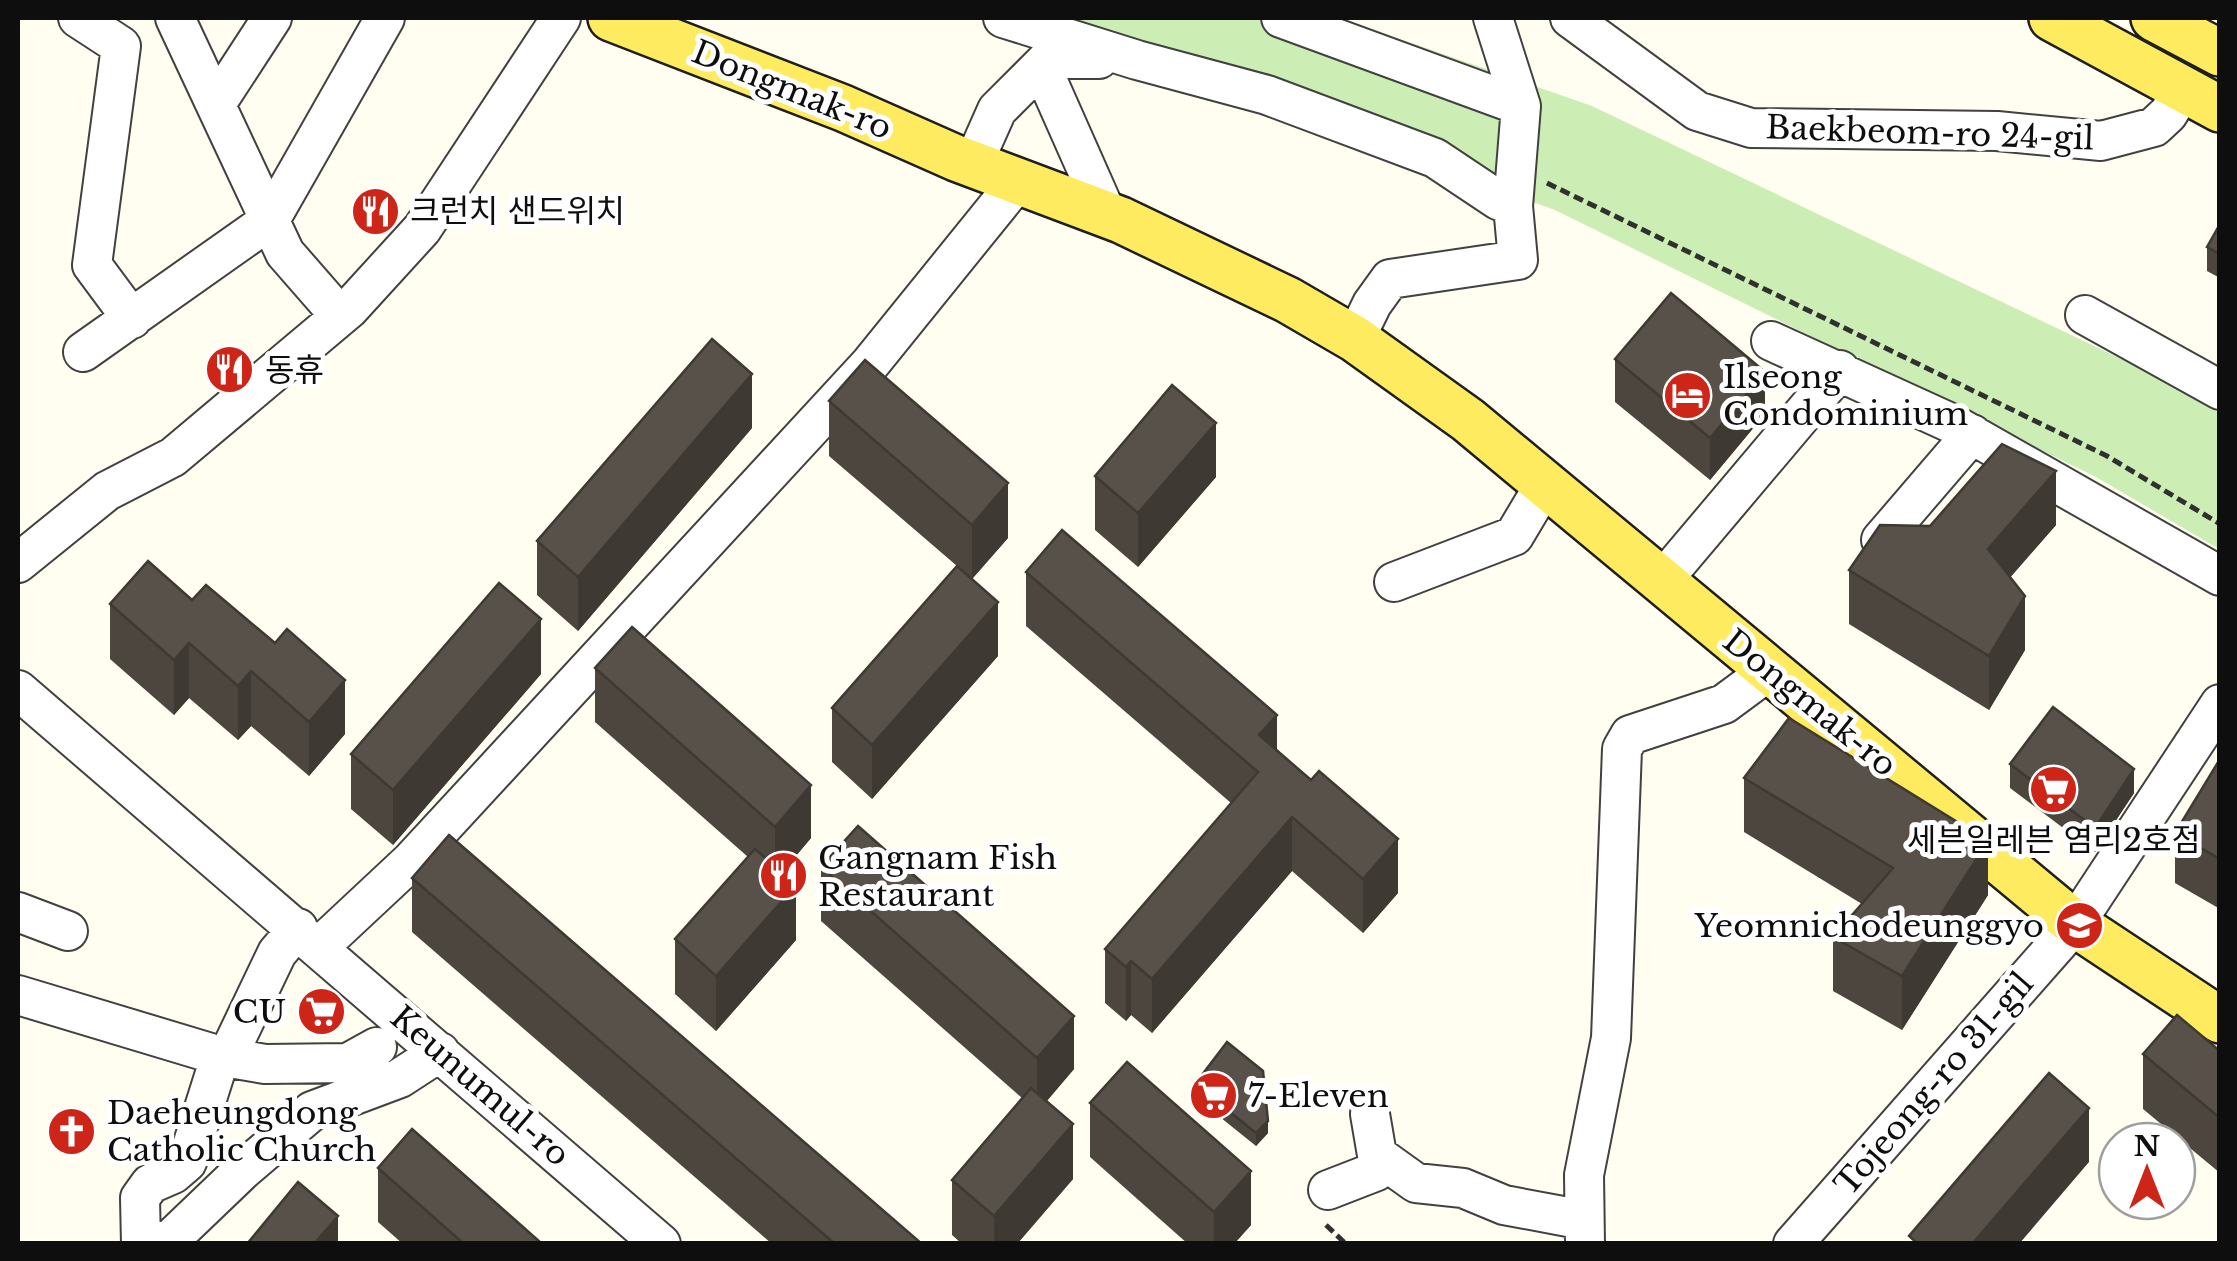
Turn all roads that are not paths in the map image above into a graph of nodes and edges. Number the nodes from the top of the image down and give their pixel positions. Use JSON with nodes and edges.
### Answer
{"nodes":[{"id":1,"x":78,"y":18,"type":"edge"},
{"id":2,"x":175,"y":18,"type":"edge"},
{"id":3,"x":272,"y":18,"type":"edge"},
{"id":4,"x":385,"y":18,"type":"edge"},
{"id":5,"x":560,"y":18,"type":"edge"},
{"id":6,"x":612,"y":18,"type":"edge"},
{"id":7,"x":1003,"y":18,"type":"edge"},
{"id":8,"x":1281,"y":18,"type":"edge"},
{"id":9,"x":1494,"y":18,"type":"edge"},
{"id":10,"x":1570,"y":18,"type":"edge"},
{"id":11,"x":2052,"y":18,"type":"edge"},
{"id":12,"x":2154,"y":18,"type":"edge"},
{"id":13,"x":2220,"y":53,"type":"edge"},
{"id":14,"x":1137,"y":60,"type":"junction"},
{"id":15,"x":1041,"y":66,"type":"junction"},
{"id":16,"x":2202,"y":100,"type":"edge"},
{"id":17,"x":216,"y":104,"type":"junction"},
{"id":18,"x":1521,"y":106,"type":"junction"},
{"id":19,"x":973,"y":164,"type":"junction"},
{"id":20,"x":1018,"y":182,"type":"junction"},
{"id":21,"x":1514,"y":188,"type":"junction"},
{"id":22,"x":1107,"y":215,"type":"junction"},
{"id":23,"x":270,"y":220,"type":"junction"},
{"id":24,"x":340,"y":316,"type":"junction"},
{"id":25,"x":2085,"y":316,"type":"dead end"},
{"id":26,"x":132,"y":318,"type":"junction"},
{"id":27,"x":1355,"y":339,"type":"junction"},
{"id":28,"x":1771,"y":341,"type":"dead end"},
{"id":29,"x":83,"y":352,"type":"dead end"},
{"id":30,"x":1840,"y":370,"type":"junction"},
{"id":31,"x":2220,"y":390,"type":"edge"},
{"id":32,"x":1972,"y":434,"type":"junction"},
{"id":33,"x":1545,"y":484,"type":"junction"},
{"id":34,"x":1882,"y":540,"type":"edge"},
{"id":35,"x":18,"y":563,"type":"edge"},
{"id":36,"x":2220,"y":576,"type":"edge"},
{"id":37,"x":1394,"y":582,"type":"dead end"},
{"id":38,"x":1661,"y":582,"type":"junction"},
{"id":39,"x":1770,"y":670,"type":"junction"},
{"id":40,"x":18,"y":690,"type":"edge"},
{"id":41,"x":2220,"y":704,"type":"edge"},
{"id":42,"x":18,"y":912,"type":"edge"},
{"id":43,"x":2075,"y":924,"type":"junction"},
{"id":44,"x":68,"y":931,"type":"dead end"},
{"id":45,"x":309,"y":937,"type":"junction"},
{"id":46,"x":18,"y":995,"type":"edge"},
{"id":47,"x":2220,"y":1020,"type":"edge"},
{"id":48,"x":377,"y":1046,"type":"dead end"},
{"id":49,"x":440,"y":1052,"type":"junction"},
{"id":50,"x":224,"y":1057,"type":"junction"},
{"id":51,"x":1370,"y":1114,"type":"dead end"},
{"id":52,"x":1385,"y":1161,"type":"junction"},
{"id":53,"x":1328,"y":1190,"type":"dead end"},
{"id":54,"x":1585,"y":1232,"type":"edge"},
{"id":55,"x":140,"y":1244,"type":"edge"},
{"id":56,"x":158,"y":1244,"type":"edge"},
{"id":57,"x":661,"y":1244,"type":"edge"},
{"id":58,"x":1793,"y":1244,"type":"edge"}],
"edges":[{"from":1,"to":26,"type":"street"},
{"from":2,"to":17,"type":"street"},
{"from":3,"to":17,"type":"street"},
{"from":4,"to":23,"type":"street"},
{"from":5,"to":24,"type":"street"},
{"from":6,"to":19,"type":"main road","name":"Dongmak-ro"},
{"from":7,"to":14,"type":"street"},
{"from":8,"to":18,"type":"street"},
{"from":9,"to":18,"type":"street"},
{"from":10,"to":16,"type":"street","name":"Baekbeom-ro 24-gil"},
{"from":11,"to":16,"type":"main road"},
{"from":12,"to":13,"type":"main road"},
{"from":14,"to":15,"type":"street"},
{"from":14,"to":21,"type":"street"},
{"from":15,"to":19,"type":"street"},
{"from":15,"to":22,"type":"street"},
{"from":17,"to":23,"type":"street"},
{"from":18,"to":21,"type":"street"},
{"from":19,"to":20,"type":"main road","name":"Dongmak-ro"},
{"from":20,"to":22,"type":"main road","name":"Dongmak-ro"},
{"from":20,"to":45,"type":"street"},
{"from":21,"to":27,"type":"street"},
{"from":22,"to":27,"type":"main road","name":"Dongmak-ro"},
{"from":23,"to":24,"type":"street"},
{"from":23,"to":26,"type":"street"},
{"from":24,"to":35,"type":"street"},
{"from":25,"to":31,"type":"street"},
{"from":26,"to":29,"type":"street"},
{"from":27,"to":33,"type":"main road","name":"Dongmak-ro"},
{"from":28,"to":30,"type":"street"},
{"from":30,"to":32,"type":"street"},
{"from":30,"to":38,"type":"street"},
{"from":32,"to":34,"type":"street"},
{"from":32,"to":36,"type":"street"},
{"from":33,"to":37,"type":"street"},
{"from":33,"to":38,"type":"main road","name":"Dongmak-ro"},
{"from":38,"to":39,"type":"main road","name":"Dongmak-ro"},
{"from":39,"to":43,"type":"main road","name":"Dongmak-ro"},
{"from":39,"to":54,"type":"street"},
{"from":40,"to":45,"type":"street","name":"Keunumul-ro"},
{"from":41,"to":43,"type":"street"},
{"from":42,"to":44,"type":"street"},
{"from":43,"to":47,"type":"main road","name":"Dongmak-ro"},
{"from":43,"to":58,"type":"street","name":"Tojeong-ro 31-gil"},
{"from":45,"to":49,"type":"street","name":"Keunumul-ro"},
{"from":45,"to":50,"type":"street"},
{"from":46,"to":50,"type":"street"},
{"from":48,"to":50,"type":"street"},
{"from":49,"to":56,"type":"street"},
{"from":49,"to":57,"type":"street","name":"Keunumul-ro"},
{"from":50,"to":55,"type":"street"},
{"from":51,"to":52,"type":"street"},
{"from":52,"to":53,"type":"street"},
{"from":52,"to":54,"type":"street"}]}
